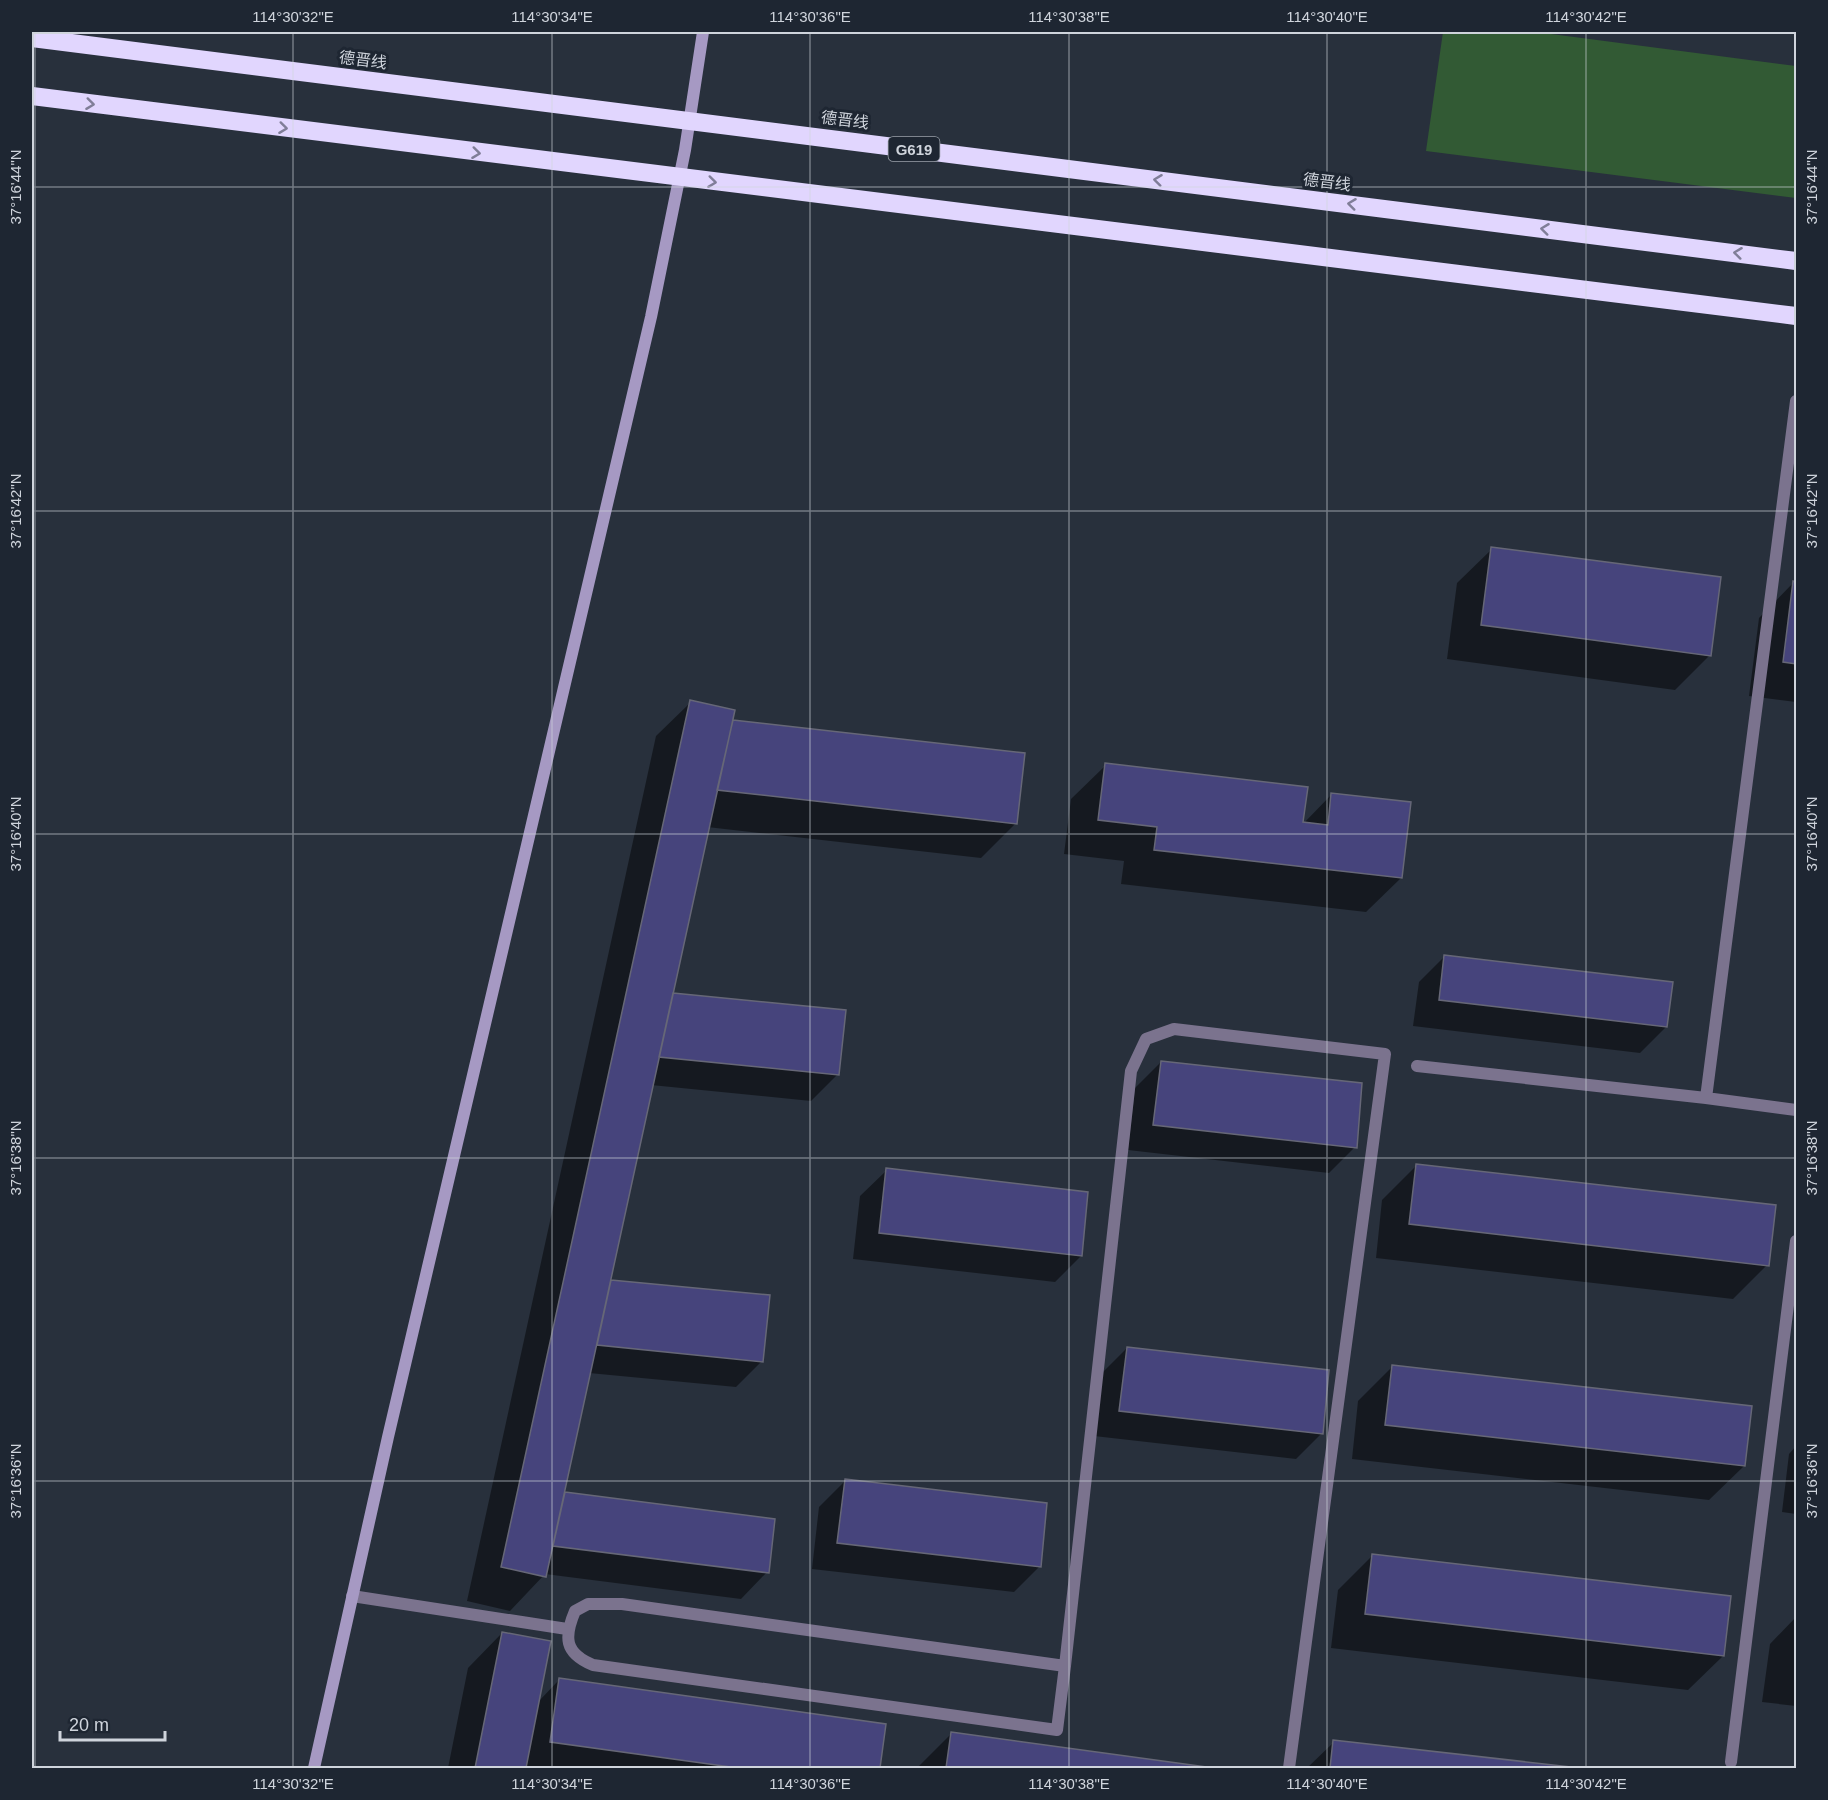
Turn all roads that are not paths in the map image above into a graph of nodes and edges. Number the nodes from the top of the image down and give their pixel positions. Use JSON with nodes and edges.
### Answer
{"nodes":[{"id":1,"x":703,"y":32,"type":"edge"},
{"id":2,"x":32,"y":38,"type":"edge"},
{"id":3,"x":32,"y":96,"type":"edge"},
{"id":4,"x":689,"y":120,"type":"junction"},
{"id":5,"x":679,"y":178,"type":"junction"},
{"id":6,"x":1797,"y":261,"type":"edge"},
{"id":7,"x":1797,"y":316,"type":"edge"},
{"id":8,"x":1797,"y":401,"type":"edge"},
{"id":9,"x":1417,"y":1066,"type":"dead end"},
{"id":10,"x":1706,"y":1098,"type":"junction"},
{"id":11,"x":1797,"y":1110,"type":"edge"},
{"id":12,"x":1797,"y":1241,"type":"edge"},
{"id":13,"x":352,"y":1596,"type":"junction"},
{"id":14,"x":567,"y":1629,"type":"junction"},
{"id":15,"x":1065,"y":1666,"type":"junction"},
{"id":16,"x":1731,"y":1762,"type":"dead end"},
{"id":17,"x":314,"y":1768,"type":"edge"},
{"id":18,"x":1289,"y":1768,"type":"edge"}],
"edges":[{"from":1,"to":4,"type":"main road"},
{"from":2,"to":4,"type":"highway","name":"德晋线","number":"G619"},
{"from":3,"to":5,"type":"highway","one_way":true},
{"from":4,"to":5,"type":"main road"},
{"from":6,"to":4,"type":"highway","name":"德晋线","number":"G619","one_way":true},
{"from":5,"to":7,"type":"highway","one_way":true},
{"from":5,"to":13,"type":"main road"},
{"from":8,"to":10,"type":"lane"},
{"from":9,"to":10,"type":"lane"},
{"from":10,"to":11,"type":"lane"},
{"from":12,"to":16,"type":"lane"},
{"from":13,"to":14,"type":"lane"},
{"from":13,"to":17,"type":"main road"},
{"from":14,"to":15,"type":"lane"},
{"from":14,"to":15,"type":"lane"},
{"from":15,"to":18,"type":"lane"}]}
